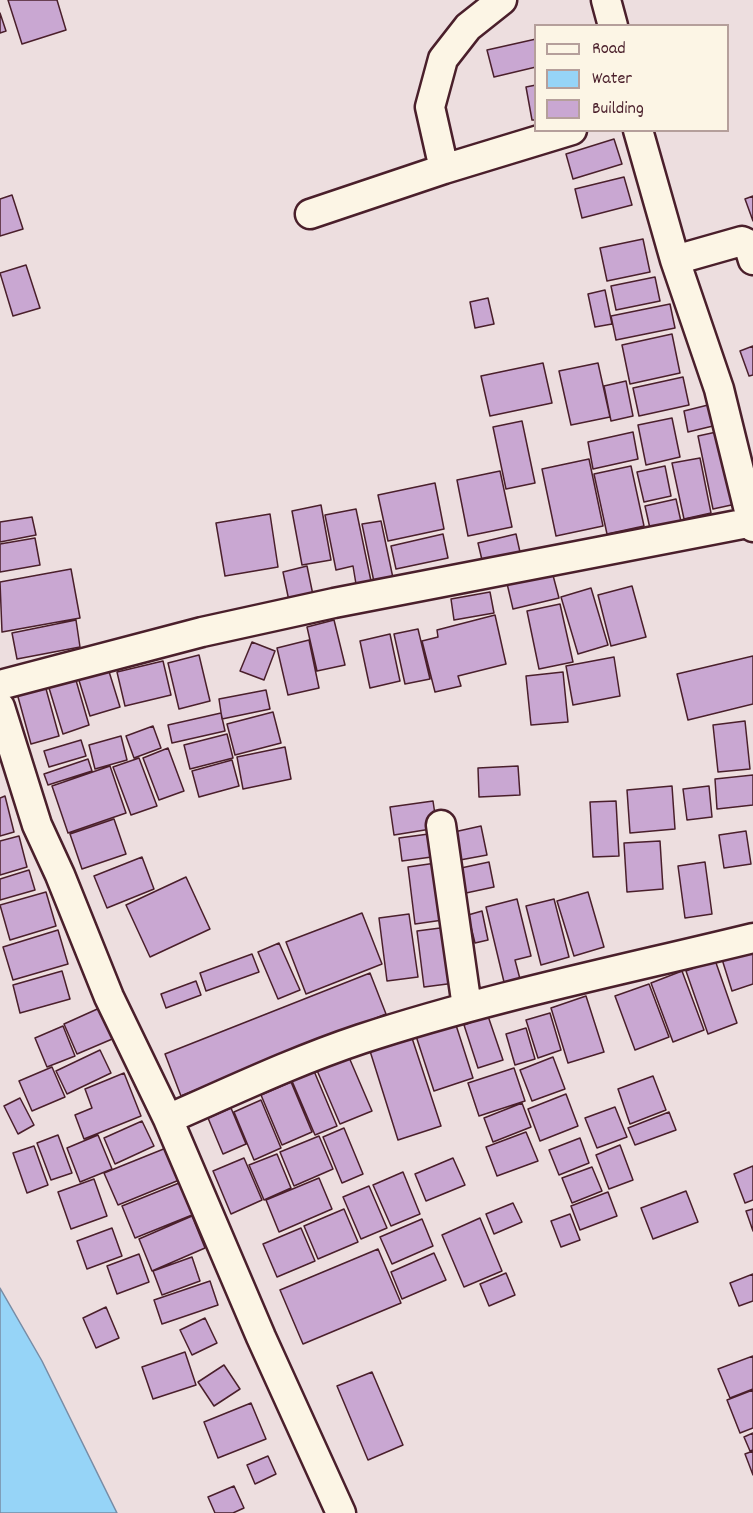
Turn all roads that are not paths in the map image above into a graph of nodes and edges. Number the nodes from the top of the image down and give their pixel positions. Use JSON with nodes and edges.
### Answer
{"nodes":[{"id":1,"x":502,"y":0,"type":"edge"},
{"id":2,"x":606,"y":0,"type":"edge"},
{"id":3,"x":612,"y":24,"type":"edge"},
{"id":4,"x":565,"y":132,"type":"edge"},
{"id":5,"x":639,"y":132,"type":"edge"},
{"id":6,"x":444,"y":169,"type":"junction"},
{"id":7,"x":310,"y":214,"type":"dead end"},
{"id":8,"x":675,"y":260,"type":"junction"},
{"id":9,"x":753,"y":260,"type":"edge"},
{"id":10,"x":753,"y":523,"type":"edge"},
{"id":11,"x":0,"y":685,"type":"edge"},
{"id":12,"x":0,"y":707,"type":"edge"},
{"id":13,"x":441,"y":825,"type":"dead end"},
{"id":14,"x":753,"y":938,"type":"edge"},
{"id":15,"x":467,"y":1007,"type":"junction"},
{"id":16,"x":168,"y":1119,"type":"junction"},
{"id":17,"x":341,"y":1513,"type":"edge"}],
"edges":[{"from":1,"to":6,"type":"street"},
{"from":2,"to":3,"type":"street"},
{"from":4,"to":6,"type":"street"},
{"from":5,"to":8,"type":"street"},
{"from":6,"to":7,"type":"street"},
{"from":8,"to":9,"type":"street"},
{"from":8,"to":10,"type":"street"},
{"from":10,"to":11,"type":"street"},
{"from":12,"to":16,"type":"street"},
{"from":13,"to":15,"type":"street"},
{"from":14,"to":15,"type":"street"},
{"from":15,"to":16,"type":"street"},
{"from":16,"to":17,"type":"street"}]}
